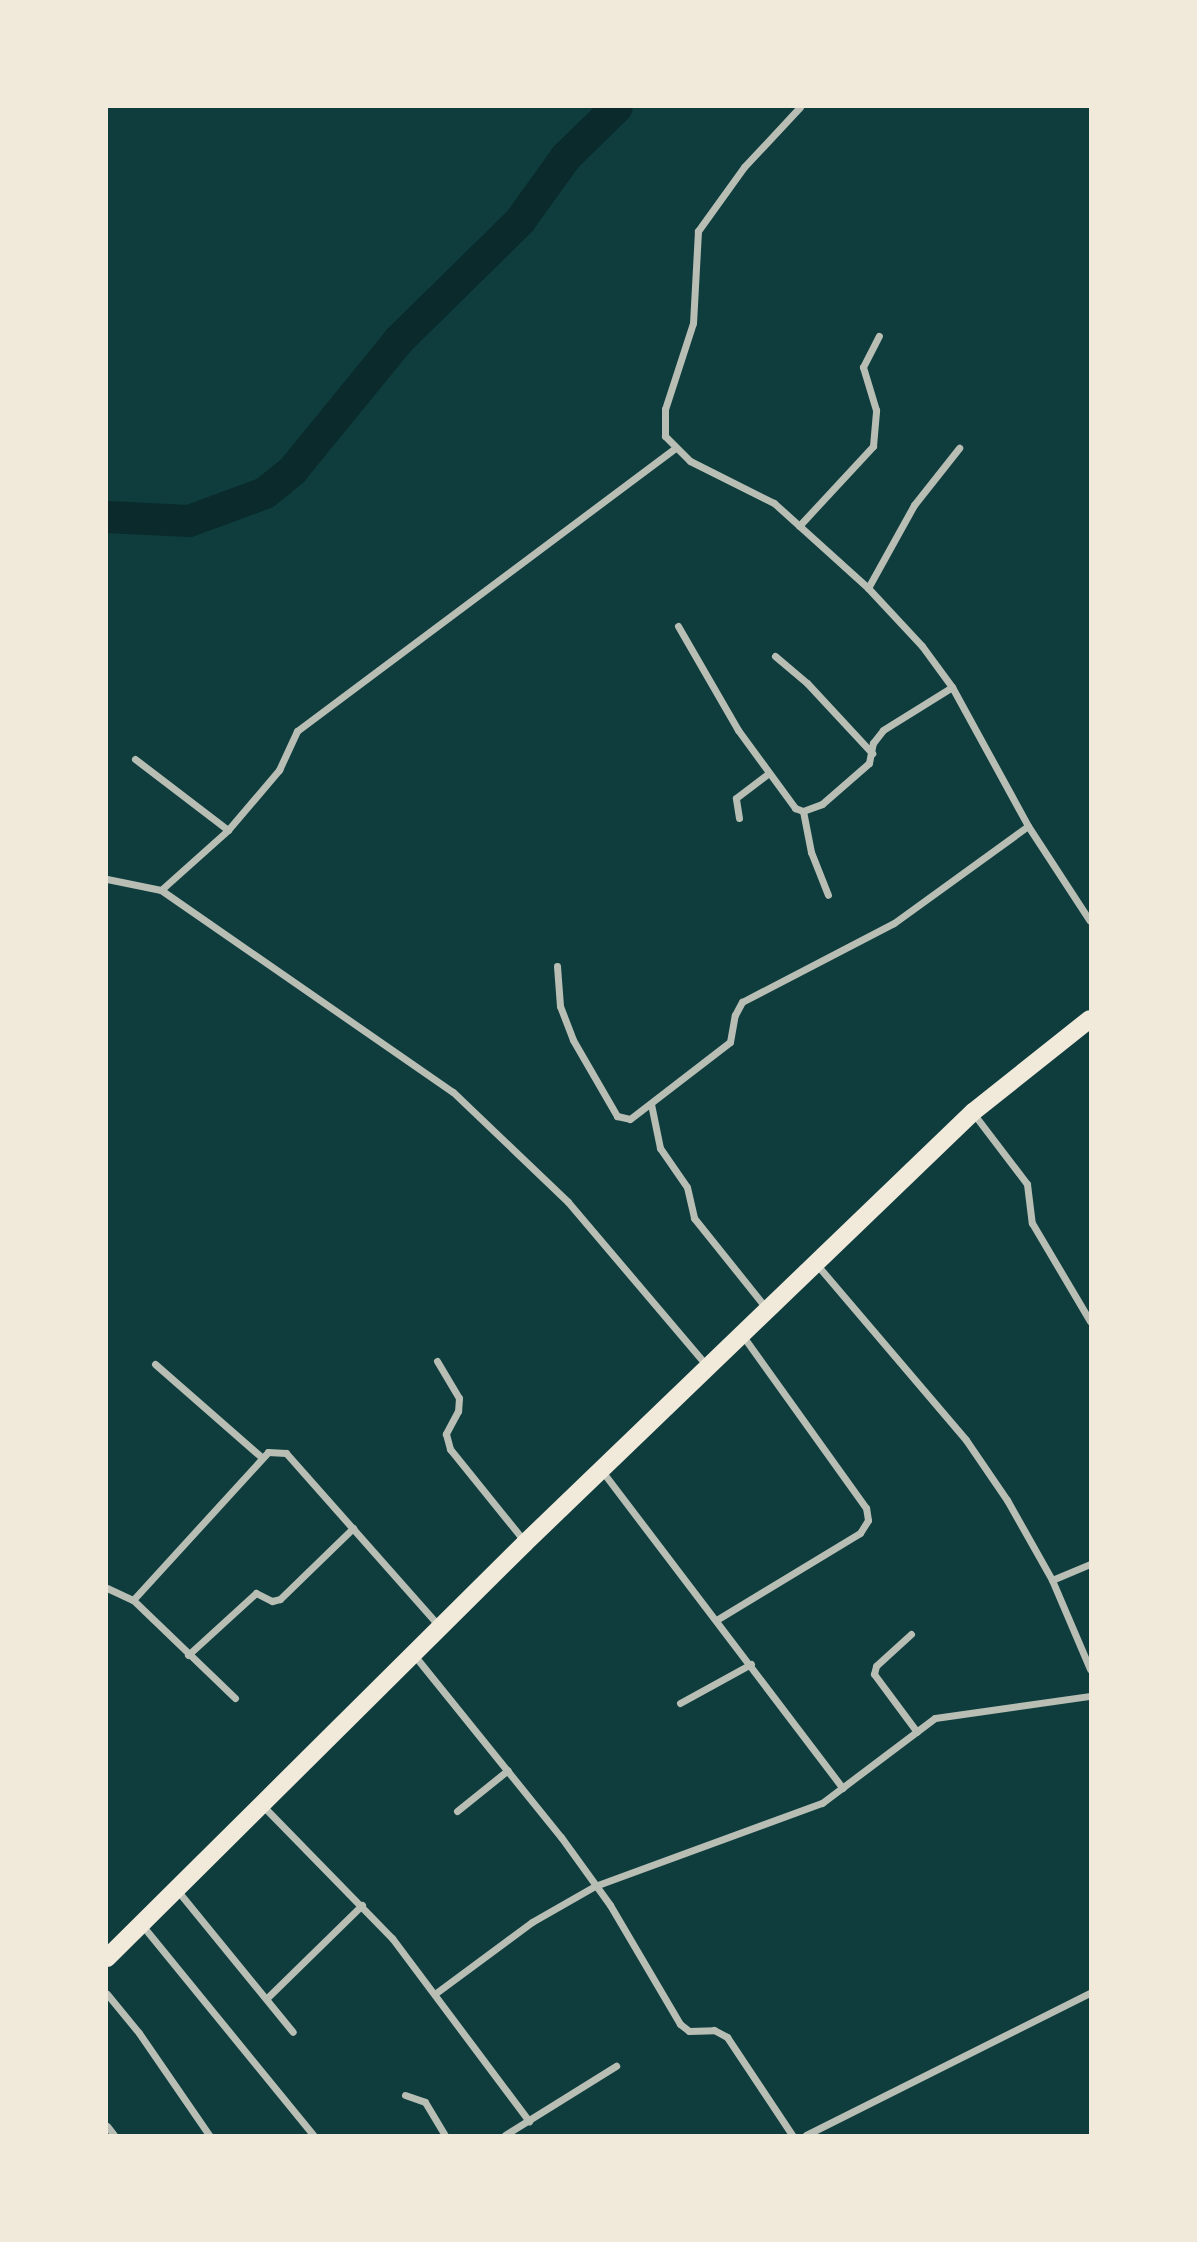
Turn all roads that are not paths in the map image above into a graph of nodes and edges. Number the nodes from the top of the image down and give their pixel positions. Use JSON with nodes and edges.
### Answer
{"nodes":[{"id":1,"x":800,"y":107,"type":"edge"},
{"id":2,"x":879,"y":336,"type":"dead end"},
{"id":3,"x":959,"y":448,"type":"dead end"},
{"id":4,"x":674,"y":449,"type":"junction"},
{"id":5,"x":799,"y":526,"type":"junction"},
{"id":6,"x":868,"y":588,"type":"junction"},
{"id":7,"x":678,"y":626,"type":"dead end"},
{"id":8,"x":775,"y":656,"type":"dead end"},
{"id":9,"x":951,"y":687,"type":"junction"},
{"id":10,"x":872,"y":753,"type":"junction"},
{"id":11,"x":135,"y":759,"type":"dead end"},
{"id":12,"x":769,"y":773,"type":"junction"},
{"id":13,"x":803,"y":811,"type":"junction"},
{"id":14,"x":739,"y":818,"type":"dead end"},
{"id":15,"x":1028,"y":827,"type":"junction"},
{"id":16,"x":228,"y":830,"type":"junction"},
{"id":17,"x":107,"y":879,"type":"edge"},
{"id":18,"x":161,"y":890,"type":"junction"},
{"id":19,"x":828,"y":895,"type":"dead end"},
{"id":20,"x":1090,"y":921,"type":"edge"},
{"id":21,"x":557,"y":966,"type":"dead end"},
{"id":22,"x":1090,"y":1019,"type":"edge"},
{"id":23,"x":652,"y":1104,"type":"junction"},
{"id":24,"x":973,"y":1112,"type":"junction"},
{"id":25,"x":818,"y":1266,"type":"junction"},
{"id":26,"x":1086,"y":1309,"type":"edge"},
{"id":27,"x":768,"y":1311,"type":"junction"},
{"id":28,"x":1090,"y":1321,"type":"edge"},
{"id":29,"x":742,"y":1335,"type":"junction"},
{"id":30,"x":437,"y":1361,"type":"dead end"},
{"id":31,"x":155,"y":1364,"type":"dead end"},
{"id":32,"x":708,"y":1367,"type":"junction"},
{"id":33,"x":260,"y":1456,"type":"junction"},
{"id":34,"x":602,"y":1471,"type":"junction"},
{"id":35,"x":353,"y":1528,"type":"junction"},
{"id":36,"x":525,"y":1543,"type":"junction"},
{"id":37,"x":1090,"y":1564,"type":"edge"},
{"id":38,"x":1052,"y":1580,"type":"junction"},
{"id":39,"x":107,"y":1588,"type":"edge"},
{"id":40,"x":133,"y":1600,"type":"junction"},
{"id":41,"x":718,"y":1619,"type":"junction"},
{"id":42,"x":442,"y":1629,"type":"junction"},
{"id":43,"x":911,"y":1634,"type":"dead end"},
{"id":44,"x":188,"y":1655,"type":"junction"},
{"id":45,"x":414,"y":1655,"type":"junction"},
{"id":46,"x":751,"y":1664,"type":"junction"},
{"id":47,"x":1090,"y":1669,"type":"edge"},
{"id":48,"x":1090,"y":1696,"type":"edge"},
{"id":49,"x":235,"y":1698,"type":"dead end"},
{"id":50,"x":680,"y":1703,"type":"dead end"},
{"id":51,"x":916,"y":1732,"type":"junction"},
{"id":52,"x":508,"y":1770,"type":"junction"},
{"id":53,"x":843,"y":1788,"type":"junction"},
{"id":54,"x":263,"y":1806,"type":"junction"},
{"id":55,"x":457,"y":1811,"type":"dead end"},
{"id":56,"x":595,"y":1885,"type":"junction"},
{"id":57,"x":177,"y":1890,"type":"junction"},
{"id":58,"x":362,"y":1905,"type":"junction"},
{"id":59,"x":142,"y":1924,"type":"junction"},
{"id":60,"x":107,"y":1958,"type":"edge"},
{"id":61,"x":436,"y":1993,"type":"junction"},
{"id":62,"x":1090,"y":1993,"type":"edge"},
{"id":63,"x":107,"y":1994,"type":"edge"},
{"id":64,"x":267,"y":1998,"type":"junction"},
{"id":65,"x":293,"y":2032,"type":"dead end"},
{"id":66,"x":616,"y":2066,"type":"dead end"},
{"id":67,"x":405,"y":2095,"type":"dead end"},
{"id":68,"x":529,"y":2121,"type":"junction"},
{"id":69,"x":107,"y":2126,"type":"edge"},
{"id":70,"x":114,"y":2135,"type":"edge"},
{"id":71,"x":209,"y":2135,"type":"edge"},
{"id":72,"x":313,"y":2135,"type":"edge"},
{"id":73,"x":445,"y":2135,"type":"edge"},
{"id":74,"x":505,"y":2135,"type":"edge"},
{"id":75,"x":792,"y":2135,"type":"edge"},
{"id":76,"x":806,"y":2135,"type":"edge"}],
"edges":[{"from":1,"to":4,"type":"street"},
{"from":2,"to":5,"type":"street"},
{"from":3,"to":6,"type":"street"},
{"from":4,"to":5,"type":"street"},
{"from":4,"to":16,"type":"street"},
{"from":5,"to":6,"type":"street"},
{"from":6,"to":9,"type":"street"},
{"from":7,"to":12,"type":"street"},
{"from":8,"to":10,"type":"street"},
{"from":9,"to":10,"type":"street"},
{"from":9,"to":15,"type":"street"},
{"from":10,"to":13,"type":"street"},
{"from":11,"to":16,"type":"street"},
{"from":12,"to":13,"type":"street"},
{"from":12,"to":14,"type":"street"},
{"from":13,"to":19,"type":"street"},
{"from":15,"to":20,"type":"street"},
{"from":15,"to":23,"type":"street"},
{"from":16,"to":18,"type":"street"},
{"from":17,"to":18,"type":"street"},
{"from":18,"to":32,"type":"street"},
{"from":21,"to":23,"type":"street"},
{"from":22,"to":24,"type":"highway"},
{"from":23,"to":27,"type":"street"},
{"from":24,"to":25,"type":"highway"},
{"from":24,"to":26,"type":"street"},
{"from":25,"to":27,"type":"highway"},
{"from":25,"to":38,"type":"street"},
{"from":26,"to":28,"type":"street"},
{"from":27,"to":29,"type":"highway"},
{"from":29,"to":32,"type":"highway"},
{"from":29,"to":41,"type":"street"},
{"from":30,"to":36,"type":"street"},
{"from":31,"to":33,"type":"street"},
{"from":32,"to":34,"type":"highway"},
{"from":33,"to":35,"type":"street"},
{"from":33,"to":40,"type":"street"},
{"from":34,"to":36,"type":"highway"},
{"from":34,"to":41,"type":"street"},
{"from":35,"to":42,"type":"street"},
{"from":35,"to":44,"type":"street"},
{"from":36,"to":42,"type":"highway"},
{"from":37,"to":38,"type":"street"},
{"from":38,"to":47,"type":"street"},
{"from":39,"to":40,"type":"street"},
{"from":40,"to":44,"type":"street"},
{"from":41,"to":46,"type":"street"},
{"from":42,"to":45,"type":"highway"},
{"from":43,"to":51,"type":"street"},
{"from":44,"to":49,"type":"street"},
{"from":45,"to":52,"type":"street"},
{"from":45,"to":54,"type":"highway"},
{"from":46,"to":50,"type":"street"},
{"from":46,"to":53,"type":"street"},
{"from":48,"to":51,"type":"street"},
{"from":51,"to":53,"type":"street"},
{"from":52,"to":55,"type":"street"},
{"from":52,"to":56,"type":"street"},
{"from":53,"to":56,"type":"street"},
{"from":54,"to":57,"type":"highway"},
{"from":54,"to":58,"type":"street"},
{"from":56,"to":61,"type":"street"},
{"from":56,"to":75,"type":"street"},
{"from":57,"to":59,"type":"highway"},
{"from":57,"to":64,"type":"street"},
{"from":58,"to":61,"type":"street"},
{"from":58,"to":64,"type":"street"},
{"from":59,"to":60,"type":"highway"},
{"from":59,"to":72,"type":"street"},
{"from":61,"to":68,"type":"street"},
{"from":62,"to":76,"type":"street"},
{"from":63,"to":71,"type":"street"},
{"from":64,"to":65,"type":"street"},
{"from":66,"to":68,"type":"street"},
{"from":67,"to":73,"type":"street"},
{"from":68,"to":74,"type":"street"},
{"from":69,"to":70,"type":"street"}]}
